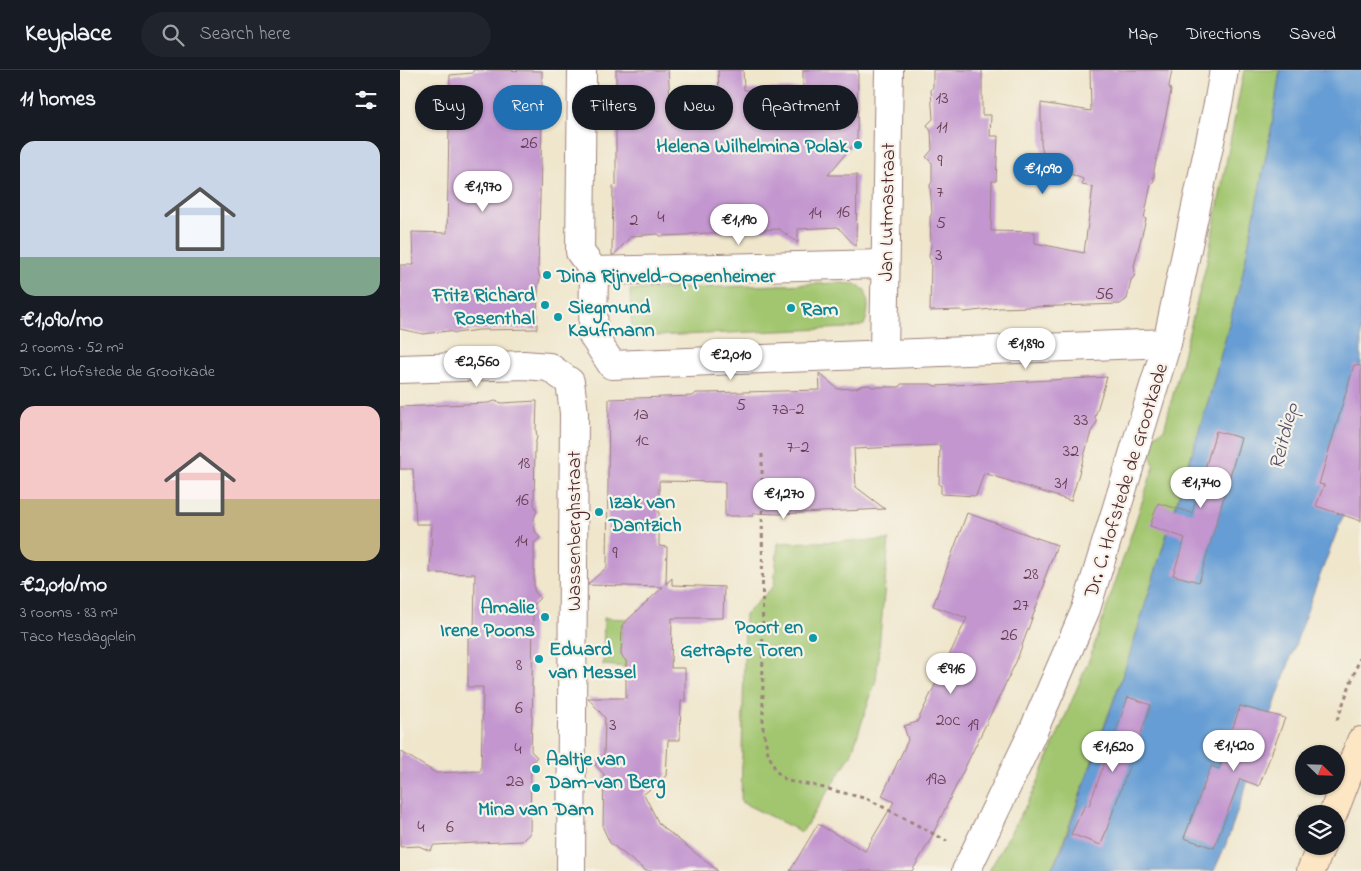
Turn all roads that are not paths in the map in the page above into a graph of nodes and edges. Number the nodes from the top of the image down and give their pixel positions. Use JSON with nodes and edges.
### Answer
{"nodes":[{"id":1,"x":582,"y":70,"type":"edge"},
{"id":2,"x":889,"y":70,"type":"edge"},
{"id":3,"x":1224,"y":70,"type":"edge"},
{"id":4,"x":885,"y":264,"type":"junction"},
{"id":5,"x":594,"y":271,"type":"junction"},
{"id":6,"x":1166,"y":343,"type":"junction"},
{"id":7,"x":884,"y":353,"type":"junction"},
{"id":8,"x":400,"y":369,"type":"edge"},
{"id":9,"x":1361,"y":741,"type":"edge"},
{"id":10,"x":1336,"y":805,"type":"edge"},
{"id":11,"x":1317,"y":855,"type":"edge"},
{"id":12,"x":970,"y":863,"type":"edge"},
{"id":13,"x":571,"y":871,"type":"edge"},
{"id":14,"x":1311,"y":871,"type":"edge"}],
"edges":[{"from":1,"to":5,"type":"street"},
{"from":2,"to":4,"type":"street","name":"Jan Lutmastraat"},
{"from":3,"to":6,"type":"street","name":"Dr. C. Hofstede de Grootkade"},
{"from":4,"to":5,"type":"street"},
{"from":4,"to":7,"type":"street","name":"Jan Lutmastraat"},
{"from":5,"to":7,"type":"street"},
{"from":6,"to":7,"type":"street"},
{"from":6,"to":12,"type":"street","name":"Dr. C. Hofstede de Grootkade"},
{"from":8,"to":13,"type":"street","name":"Wassenberghstraat"},
{"from":9,"to":10,"type":"street"},
{"from":11,"to":14,"type":"street"}]}
